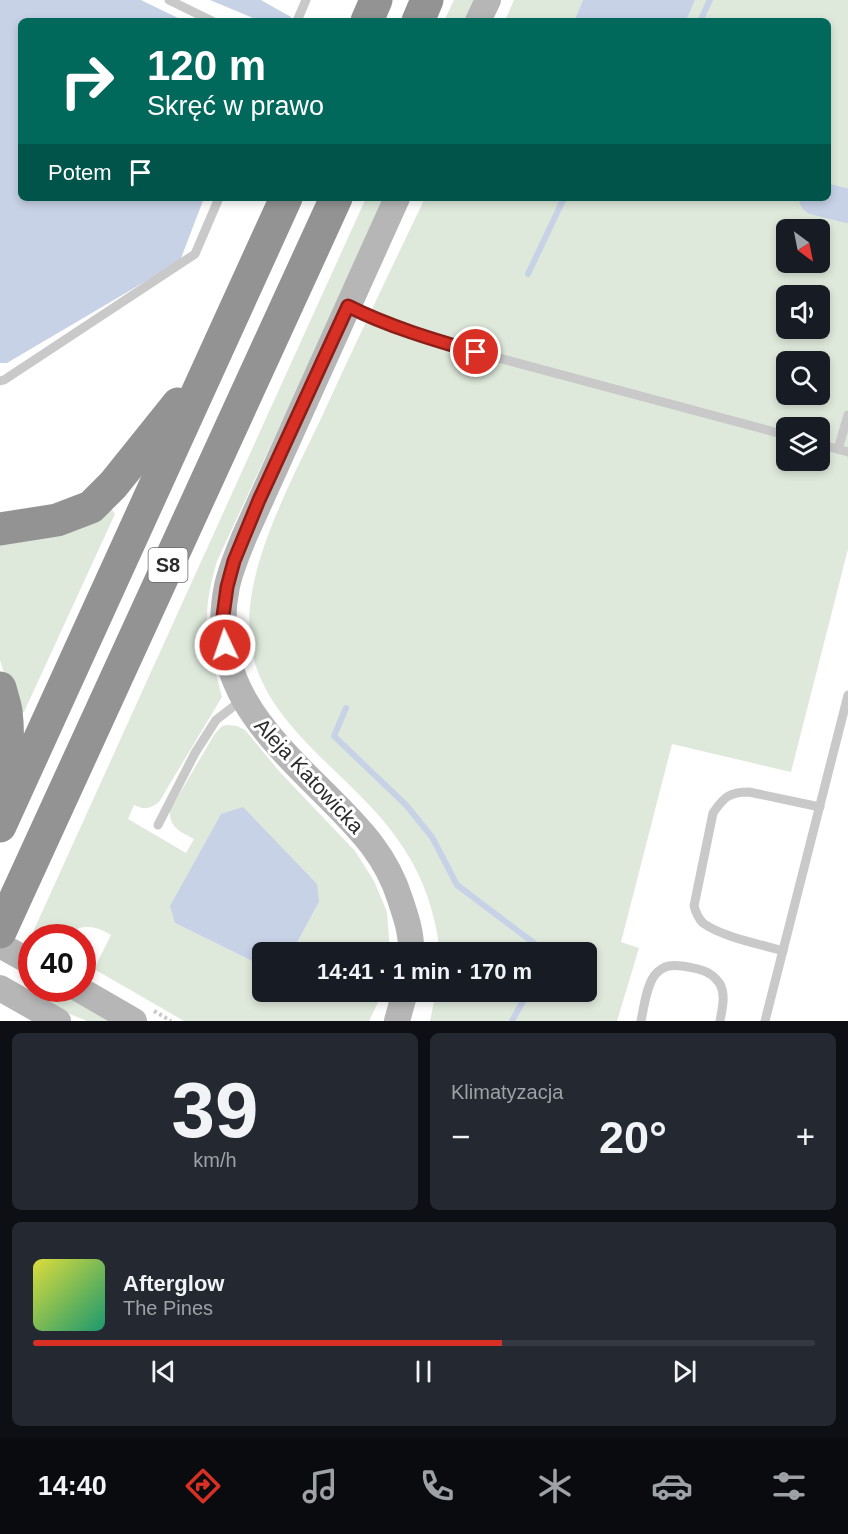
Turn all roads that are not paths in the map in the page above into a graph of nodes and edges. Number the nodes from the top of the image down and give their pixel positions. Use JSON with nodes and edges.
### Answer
{"nodes":[{"id":1,"x":169,"y":0,"type":"edge"},
{"id":2,"x":306,"y":0,"type":"edge"},
{"id":3,"x":376,"y":0,"type":"edge"},
{"id":4,"x":427,"y":0,"type":"edge"},
{"id":5,"x":488,"y":0,"type":"edge"},
{"id":6,"x":206,"y":18,"type":"edge"},
{"id":7,"x":298,"y":18,"type":"edge"},
{"id":8,"x":368,"y":18,"type":"edge"},
{"id":9,"x":419,"y":18,"type":"edge"},
{"id":10,"x":479,"y":18,"type":"edge"},
{"id":11,"x":218,"y":201,"type":"edge"},
{"id":12,"x":285,"y":201,"type":"edge"},
{"id":13,"x":335,"y":201,"type":"edge"},
{"id":14,"x":396,"y":201,"type":"edge"},
{"id":15,"x":348,"y":306,"type":"junction"},
{"id":16,"x":216,"y":351,"type":"junction"},
{"id":17,"x":0,"y":381,"type":"edge"},
{"id":18,"x":848,"y":415,"type":"edge"},
{"id":19,"x":776,"y":432,"type":"edge"},
{"id":20,"x":843,"y":451,"type":"edge"},
{"id":21,"x":0,"y":529,"type":"edge"},
{"id":22,"x":0,"y":688,"type":"edge"},
{"id":23,"x":848,"y":695,"type":"edge"},
{"id":24,"x":243,"y":699,"type":"junction"},
{"id":25,"x":0,"y":788,"type":"edge"},
{"id":26,"x":820,"y":807,"type":"junction"},
{"id":27,"x":158,"y":825,"type":"dead end"},
{"id":28,"x":0,"y":826,"type":"edge"},
{"id":29,"x":0,"y":932,"type":"edge"},
{"id":30,"x":411,"y":942,"type":"edge"},
{"id":31,"x":0,"y":945,"type":"edge"},
{"id":32,"x":783,"y":951,"type":"junction"},
{"id":33,"x":18,"y":955,"type":"edge"},
{"id":34,"x":0,"y":988,"type":"edge"},
{"id":35,"x":96,"y":999,"type":"edge"},
{"id":36,"x":402,"y":1002,"type":"edge"},
{"id":37,"x":58,"y":1021,"type":"edge"},
{"id":38,"x":134,"y":1021,"type":"edge"},
{"id":39,"x":397,"y":1021,"type":"edge"},
{"id":40,"x":641,"y":1021,"type":"edge"},
{"id":41,"x":720,"y":1021,"type":"edge"},
{"id":42,"x":765,"y":1021,"type":"edge"}],
"edges":[{"from":1,"to":6,"type":"lane"},
{"from":2,"to":7,"type":"lane"},
{"from":3,"to":8,"type":"highway"},
{"from":4,"to":9,"type":"highway"},
{"from":5,"to":10,"type":"street"},
{"from":11,"to":17,"type":"lane"},
{"from":12,"to":16,"type":"highway","number":"S8"},
{"from":13,"to":29,"type":"highway","number":"S8"},
{"from":14,"to":15,"type":"street","name":"Aleja Katowicka"},
{"from":15,"to":19,"type":"lane"},
{"from":15,"to":24,"type":"street","name":"Aleja Katowicka"},
{"from":16,"to":21,"type":"highway"},
{"from":16,"to":28,"type":"highway","number":"S8"},
{"from":18,"to":20,"type":"lane"},
{"from":22,"to":25,"type":"highway"},
{"from":23,"to":26,"type":"lane"},
{"from":24,"to":27,"type":"lane"},
{"from":24,"to":30,"type":"street","name":"Aleja Katowicka"},
{"from":26,"to":32,"type":"lane"},
{"from":26,"to":32,"type":"lane"},
{"from":31,"to":33,"type":"street"},
{"from":32,"to":42,"type":"lane"},
{"from":34,"to":37,"type":"street"},
{"from":35,"to":38,"type":"street"},
{"from":36,"to":39,"type":"street"},
{"from":40,"to":41,"type":"lane"}]}
